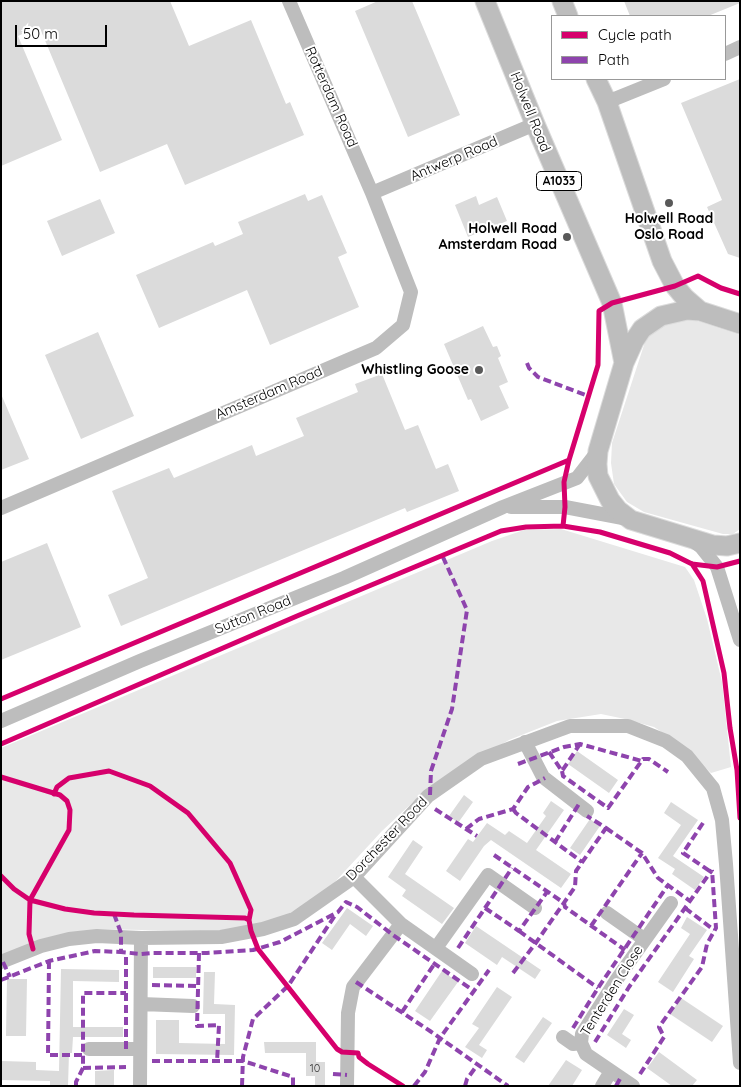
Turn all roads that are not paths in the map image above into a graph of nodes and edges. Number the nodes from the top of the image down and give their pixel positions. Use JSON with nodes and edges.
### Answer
{"nodes":[{"id":1,"x":289,"y":1,"type":"edge"},
{"id":2,"x":485,"y":1,"type":"edge"},
{"id":3,"x":562,"y":1,"type":"edge"},
{"id":4,"x":568,"y":15,"type":"edge"},
{"id":5,"x":740,"y":48,"type":"edge"},
{"id":6,"x":726,"y":54,"type":"edge"},
{"id":7,"x":596,"y":80,"type":"edge"},
{"id":8,"x":662,"y":80,"type":"edge"},
{"id":9,"x":607,"y":102,"type":"junction"},
{"id":10,"x":535,"y":124,"type":"junction"},
{"id":11,"x":372,"y":193,"type":"junction"},
{"id":12,"x":700,"y":311,"type":"junction"},
{"id":13,"x":740,"y":324,"type":"edge"},
{"id":14,"x":624,"y":363,"type":"junction"},
{"id":15,"x":598,"y":451,"type":"junction"},
{"id":16,"x":503,"y":507,"type":"junction"},
{"id":17,"x":1,"y":508,"type":"edge"},
{"id":18,"x":631,"y":520,"type":"junction"},
{"id":19,"x":690,"y":538,"type":"junction"},
{"id":20,"x":740,"y":543,"type":"edge"},
{"id":21,"x":740,"y":640,"type":"edge"},
{"id":22,"x":1,"y":720,"type":"edge"},
{"id":23,"x":525,"y":742,"type":"junction"},
{"id":24,"x":587,"y":811,"type":"dead end"},
{"id":25,"x":354,"y":877,"type":"junction"},
{"id":26,"x":671,"y":903,"type":"dead end"},
{"id":27,"x":535,"y":908,"type":"dead end"},
{"id":28,"x":607,"y":913,"type":"dead end"},
{"id":29,"x":401,"y":924,"type":"junction"},
{"id":30,"x":141,"y":938,"type":"junction"},
{"id":31,"x":644,"y":939,"type":"junction"},
{"id":32,"x":436,"y":948,"type":"junction"},
{"id":33,"x":1,"y":962,"type":"edge"},
{"id":34,"x":472,"y":974,"type":"dead end"},
{"id":35,"x":140,"y":1004,"type":"junction"},
{"id":36,"x":193,"y":1006,"type":"dead end"},
{"id":37,"x":563,"y":1037,"type":"dead end"},
{"id":38,"x":581,"y":1043,"type":"junction"},
{"id":39,"x":88,"y":1049,"type":"dead end"},
{"id":40,"x":140,"y":1049,"type":"junction"},
{"id":41,"x":740,"y":1064,"type":"edge"},
{"id":42,"x":611,"y":1071,"type":"junction"},
{"id":43,"x":140,"y":1086,"type":"edge"},
{"id":44,"x":347,"y":1086,"type":"edge"},
{"id":45,"x":602,"y":1086,"type":"edge"},
{"id":46,"x":633,"y":1086,"type":"edge"}],
"edges":[{"from":1,"to":11,"type":"street","name":"Rotterdam Road"},
{"from":2,"to":10,"type":"highway","name":"Holwell Road","number":"A1033"},
{"from":3,"to":4,"type":"highway"},
{"from":5,"to":6,"type":"street"},
{"from":7,"to":9,"type":"highway"},
{"from":8,"to":9,"type":"street"},
{"from":9,"to":12,"type":"highway"},
{"from":10,"to":11,"type":"street","name":"Antwerp Road"},
{"from":10,"to":14,"type":"highway","name":"Holwell Road","number":"A1033"},
{"from":11,"to":17,"type":"street","name":"Amsterdam Road"},
{"from":12,"to":13,"type":"highway"},
{"from":12,"to":14,"type":"highway"},
{"from":14,"to":15,"type":"highway"},
{"from":15,"to":16,"type":"street","name":"Sutton Road"},
{"from":15,"to":18,"type":"highway"},
{"from":16,"to":18,"type":"street","name":"Sutton Road"},
{"from":16,"to":22,"type":"street","name":"Sutton Road"},
{"from":18,"to":19,"type":"highway"},
{"from":19,"to":20,"type":"highway"},
{"from":19,"to":21,"type":"street"},
{"from":23,"to":24,"type":"street"},
{"from":23,"to":25,"type":"street","name":"Dorchester Road"},
{"from":23,"to":41,"type":"street","name":"Dorchester Road"},
{"from":25,"to":29,"type":"street"},
{"from":25,"to":30,"type":"street","name":"Dorchester Road"},
{"from":26,"to":31,"type":"street","name":"Tenterden Close"},
{"from":27,"to":32,"type":"street"},
{"from":28,"to":31,"type":"street","name":"Tenterden Close"},
{"from":29,"to":32,"type":"street"},
{"from":29,"to":44,"type":"street"},
{"from":30,"to":33,"type":"street","name":"Dorchester Road"},
{"from":30,"to":35,"type":"street"},
{"from":31,"to":38,"type":"street","name":"Tenterden Close"},
{"from":32,"to":34,"type":"street"},
{"from":35,"to":36,"type":"street"},
{"from":35,"to":40,"type":"street"},
{"from":37,"to":38,"type":"street","name":"Tenterden Close"},
{"from":38,"to":42,"type":"street","name":"Tenterden Close"},
{"from":39,"to":40,"type":"street"},
{"from":40,"to":43,"type":"street"},
{"from":42,"to":45,"type":"street"},
{"from":42,"to":46,"type":"street","name":"Tenterden Close"}]}
